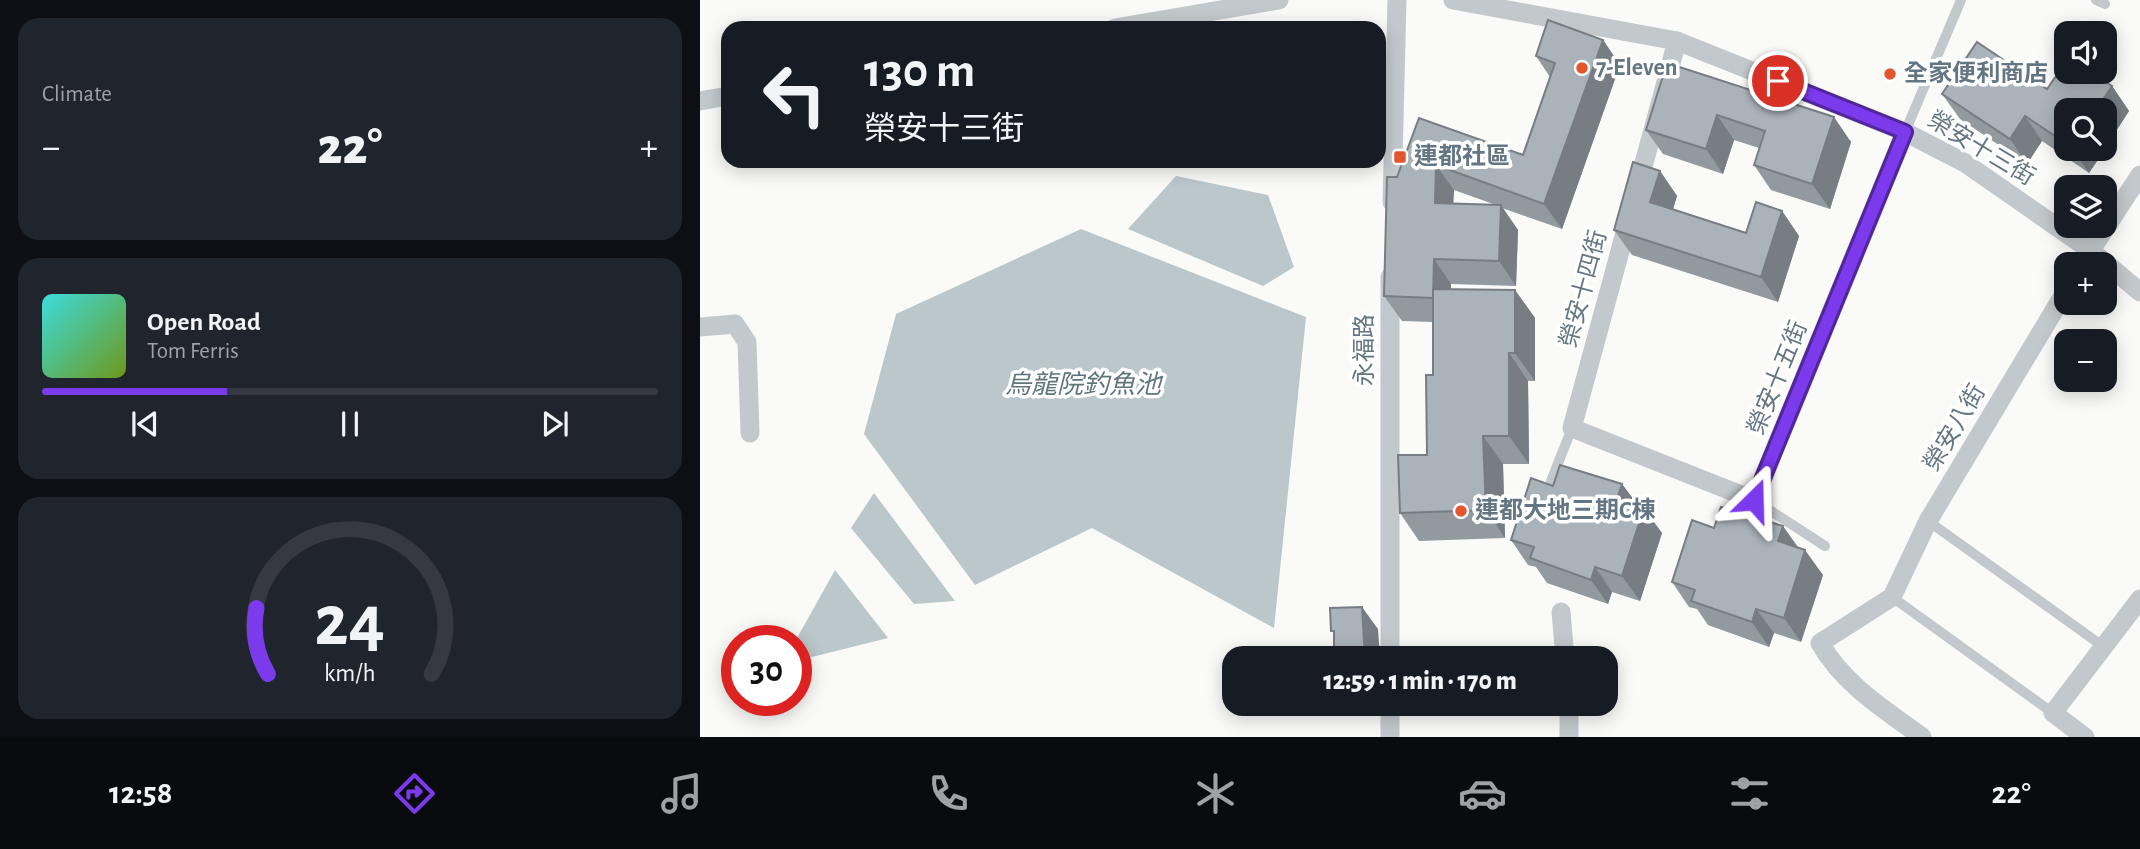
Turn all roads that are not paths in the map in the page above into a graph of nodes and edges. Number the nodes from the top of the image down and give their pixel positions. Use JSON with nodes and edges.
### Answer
{"nodes":[{"id":1,"x":1279,"y":0,"type":"edge"},
{"id":2,"x":1397,"y":0,"type":"edge"},
{"id":3,"x":1453,"y":0,"type":"edge"},
{"id":4,"x":1961,"y":0,"type":"edge"},
{"id":5,"x":1156,"y":21,"type":"edge"},
{"id":6,"x":1677,"y":41,"type":"junction"},
{"id":7,"x":721,"y":97,"type":"edge"},
{"id":8,"x":700,"y":101,"type":"edge"},
{"id":9,"x":1905,"y":132,"type":"junction"},
{"id":10,"x":2140,"y":175,"type":"edge"},
{"id":11,"x":1392,"y":222,"type":"edge"},
{"id":12,"x":2080,"y":252,"type":"edge"},
{"id":13,"x":2089,"y":252,"type":"edge"},
{"id":14,"x":1391,"y":262,"type":"edge"},
{"id":15,"x":2117,"y":277,"type":"edge"},
{"id":16,"x":2140,"y":292,"type":"edge"},
{"id":17,"x":2054,"y":311,"type":"edge"},
{"id":18,"x":700,"y":327,"type":"edge"},
{"id":19,"x":1572,"y":428,"type":"junction"},
{"id":20,"x":751,"y":433,"type":"dead end"},
{"id":21,"x":1551,"y":481,"type":"edge"},
{"id":22,"x":1754,"y":500,"type":"junction"},
{"id":23,"x":1928,"y":521,"type":"junction"},
{"id":24,"x":1825,"y":545,"type":"dead end"},
{"id":25,"x":1892,"y":597,"type":"junction"},
{"id":26,"x":2140,"y":599,"type":"edge"},
{"id":27,"x":1561,"y":612,"type":"dead end"},
{"id":28,"x":1390,"y":646,"type":"edge"},
{"id":29,"x":1564,"y":646,"type":"edge"},
{"id":30,"x":2105,"y":647,"type":"junction"},
{"id":31,"x":2053,"y":713,"type":"junction"},
{"id":32,"x":1390,"y":716,"type":"edge"},
{"id":33,"x":1569,"y":716,"type":"edge"},
{"id":34,"x":1391,"y":737,"type":"edge"},
{"id":35,"x":1569,"y":737,"type":"edge"},
{"id":36,"x":1922,"y":737,"type":"edge"},
{"id":37,"x":2085,"y":737,"type":"edge"}],
"edges":[{"from":1,"to":5,"type":"street"},
{"from":2,"to":11,"type":"street"},
{"from":3,"to":6,"type":"street","name":"榮安十三街"},
{"from":4,"to":9,"type":"lane"},
{"from":6,"to":9,"type":"street","name":"榮安十三街"},
{"from":6,"to":19,"type":"street","name":"榮安十四街"},
{"from":7,"to":8,"type":"street"},
{"from":9,"to":12,"type":"street","name":"榮安十三街"},
{"from":9,"to":22,"type":"street","name":"榮安十五街"},
{"from":10,"to":13,"type":"street"},
{"from":14,"to":28,"type":"street","name":"永福路"},
{"from":15,"to":16,"type":"street","name":"榮安十三街"},
{"from":17,"to":23,"type":"street","name":"榮安八街"},
{"from":18,"to":20,"type":"street"},
{"from":19,"to":21,"type":"lane"},
{"from":19,"to":22,"type":"street"},
{"from":22,"to":24,"type":"lane"},
{"from":23,"to":25,"type":"street","name":"榮安八街"},
{"from":23,"to":30,"type":"lane"},
{"from":25,"to":31,"type":"lane"},
{"from":25,"to":36,"type":"street"},
{"from":26,"to":30,"type":"street"},
{"from":27,"to":29,"type":"street"},
{"from":30,"to":31,"type":"street"},
{"from":31,"to":37,"type":"street"},
{"from":32,"to":34,"type":"street"},
{"from":33,"to":35,"type":"street"}]}
